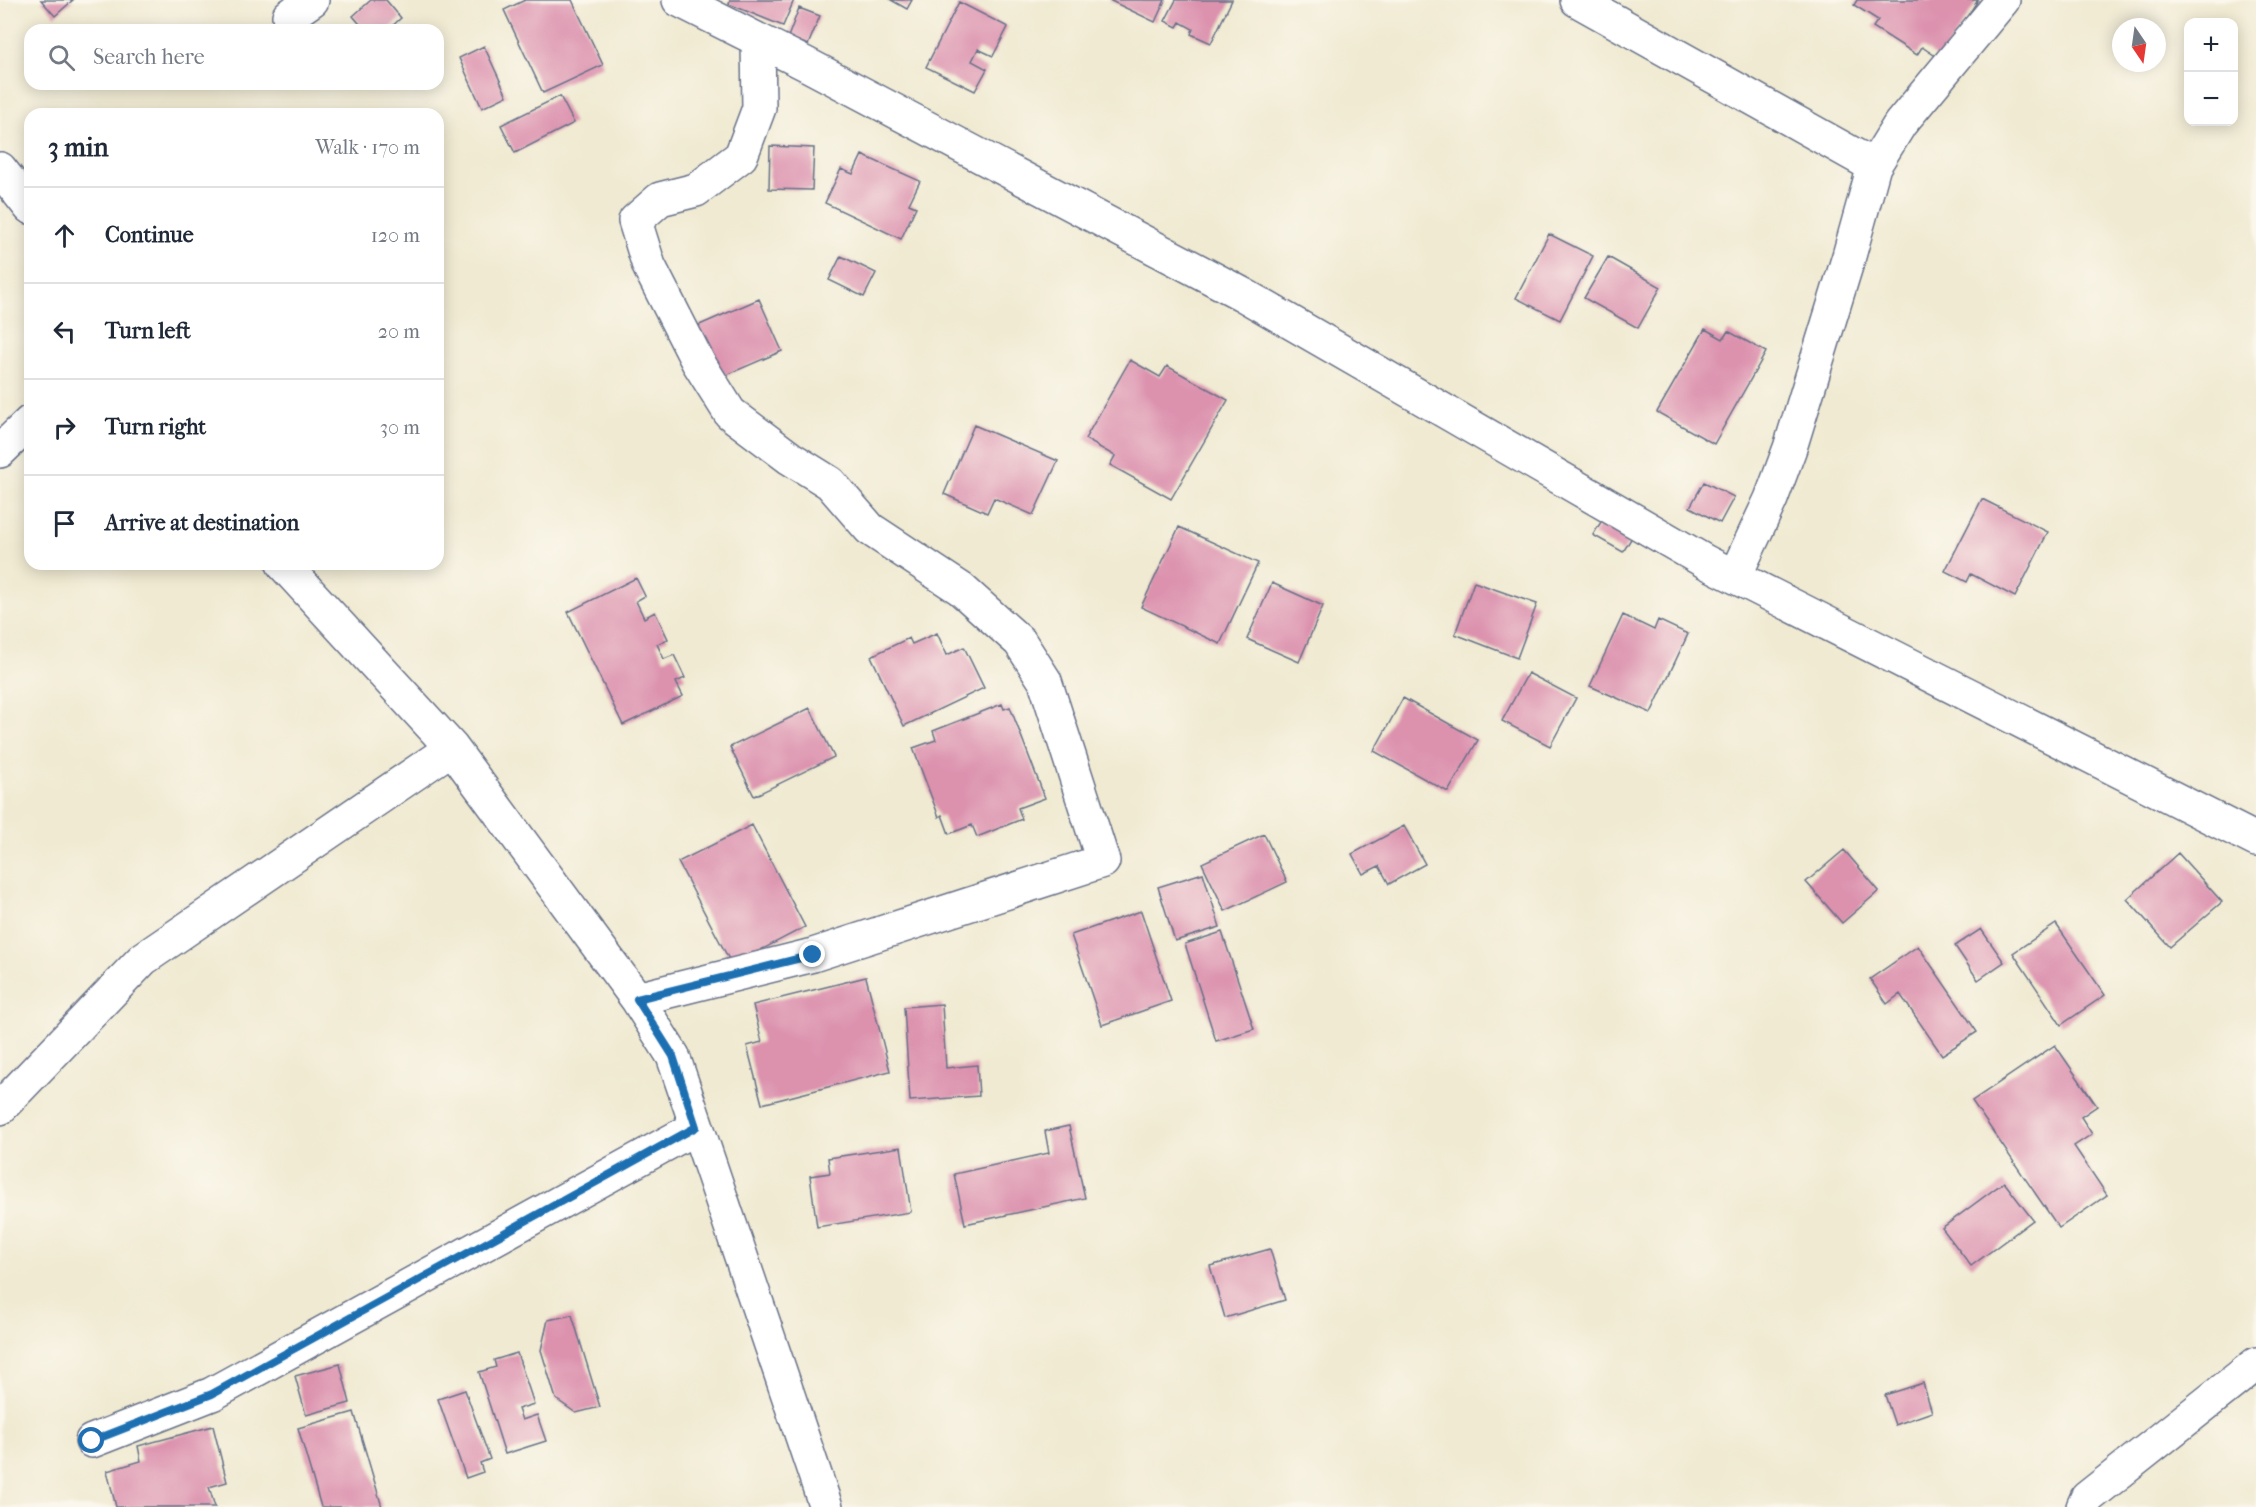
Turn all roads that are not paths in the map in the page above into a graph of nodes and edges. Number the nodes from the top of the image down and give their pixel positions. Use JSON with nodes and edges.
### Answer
{"nodes":[{"id":1,"x":679,"y":0,"type":"edge"},
{"id":2,"x":1577,"y":0,"type":"edge"},
{"id":3,"x":2003,"y":0,"type":"edge"},
{"id":4,"x":758,"y":41,"type":"junction"},
{"id":5,"x":1874,"y":166,"type":"junction"},
{"id":6,"x":0,"y":169,"type":"edge"},
{"id":7,"x":24,"y":199,"type":"edge"},
{"id":8,"x":24,"y":428,"type":"edge"},
{"id":9,"x":0,"y":451,"type":"edge"},
{"id":10,"x":289,"y":570,"type":"edge"},
{"id":11,"x":1735,"y":576,"type":"junction"},
{"id":12,"x":452,"y":748,"type":"junction"},
{"id":13,"x":2256,"y":840,"type":"edge"},
{"id":14,"x":637,"y":999,"type":"junction"},
{"id":15,"x":0,"y":1108,"type":"edge"},
{"id":16,"x":696,"y":1127,"type":"junction"},
{"id":17,"x":2256,"y":1364,"type":"edge"},
{"id":18,"x":92,"y":1441,"type":"dead end"},
{"id":19,"x":826,"y":1507,"type":"edge"},
{"id":20,"x":2084,"y":1507,"type":"edge"}],
"edges":[{"from":1,"to":4,"type":"street"},
{"from":2,"to":5,"type":"street"},
{"from":3,"to":5,"type":"street"},
{"from":4,"to":11,"type":"street"},
{"from":4,"to":14,"type":"street"},
{"from":5,"to":11,"type":"street"},
{"from":6,"to":7,"type":"street"},
{"from":8,"to":9,"type":"street"},
{"from":10,"to":12,"type":"street"},
{"from":11,"to":13,"type":"street"},
{"from":12,"to":14,"type":"street"},
{"from":12,"to":15,"type":"street"},
{"from":14,"to":16,"type":"street"},
{"from":16,"to":18,"type":"street"},
{"from":16,"to":19,"type":"street"},
{"from":17,"to":20,"type":"street"}]}
